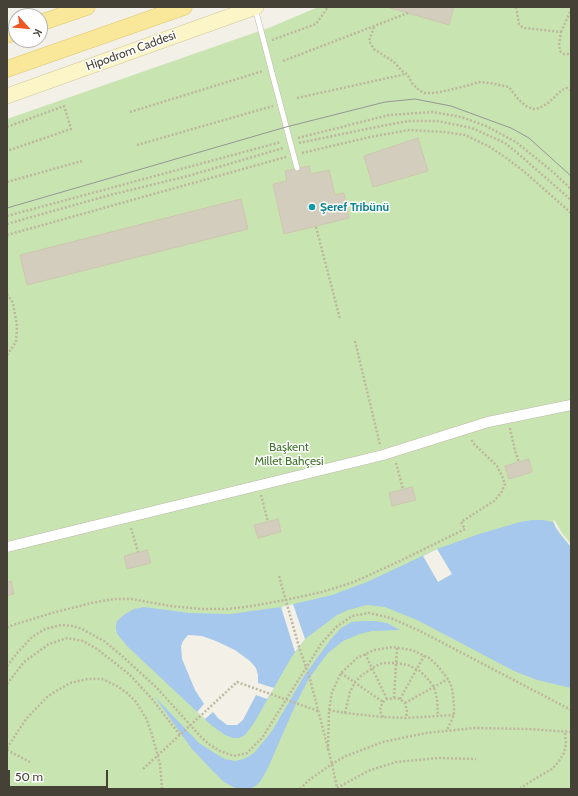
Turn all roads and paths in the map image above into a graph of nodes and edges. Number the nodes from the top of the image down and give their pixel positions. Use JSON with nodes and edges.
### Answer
{"nodes":[{"id":1,"x":87,"y":7,"type":"edge"},
{"id":2,"x":184,"y":7,"type":"edge"},
{"id":3,"x":255,"y":7,"type":"edge"},
{"id":4,"x":328,"y":7,"type":"edge"},
{"id":5,"x":516,"y":7,"type":"edge"},
{"id":6,"x":571,"y":10,"type":"edge"},
{"id":7,"x":408,"y":14,"type":"dead end"},
{"id":8,"x":48,"y":20,"type":"edge"},
{"id":9,"x":374,"y":27,"type":"junction"},
{"id":10,"x":561,"y":32,"type":"junction"},
{"id":11,"x":264,"y":43,"type":"junction"},
{"id":12,"x":571,"y":54,"type":"edge"},
{"id":13,"x":283,"y":61,"type":"dead end"},
{"id":14,"x":271,"y":68,"type":"junction"},
{"id":15,"x":7,"y":69,"type":"edge"},
{"id":16,"x":406,"y":74,"type":"junction"},
{"id":17,"x":571,"y":90,"type":"edge"},
{"id":18,"x":7,"y":96,"type":"edge"},
{"id":19,"x":297,"y":98,"type":"dead end"},
{"id":20,"x":276,"y":105,"type":"dead end"},
{"id":21,"x":130,"y":112,"type":"dead end"},
{"id":22,"x":7,"y":127,"type":"edge"},
{"id":23,"x":137,"y":145,"type":"dead end"},
{"id":24,"x":7,"y":151,"type":"edge"},
{"id":25,"x":82,"y":161,"type":"dead end"},
{"id":26,"x":297,"y":168,"type":"dead end"},
{"id":27,"x":7,"y":182,"type":"edge"},
{"id":28,"x":316,"y":227,"type":"dead end"},
{"id":29,"x":7,"y":294,"type":"edge"},
{"id":30,"x":340,"y":319,"type":"dead end"},
{"id":31,"x":355,"y":341,"type":"dead end"},
{"id":32,"x":7,"y":355,"type":"edge"},
{"id":33,"x":571,"y":405,"type":"edge"},
{"id":34,"x":508,"y":418,"type":"junction"},
{"id":35,"x":467,"y":429,"type":"junction"},
{"id":36,"x":388,"y":453,"type":"junction"},
{"id":37,"x":519,"y":462,"type":"dead end"},
{"id":38,"x":259,"y":485,"type":"junction"},
{"id":39,"x":403,"y":489,"type":"dead end"},
{"id":40,"x":128,"y":518,"type":"junction"},
{"id":41,"x":268,"y":522,"type":"dead end"},
{"id":42,"x":7,"y":547,"type":"edge"},
{"id":43,"x":138,"y":552,"type":"dead end"},
{"id":44,"x":279,"y":576,"type":"dead end"},
{"id":45,"x":286,"y":600,"type":"junction"},
{"id":46,"x":7,"y":628,"type":"edge"},
{"id":47,"x":397,"y":648,"type":"junction"},
{"id":48,"x":365,"y":654,"type":"junction"},
{"id":49,"x":424,"y":656,"type":"junction"},
{"id":50,"x":396,"y":663,"type":"junction"},
{"id":51,"x":7,"y":666,"type":"edge"},
{"id":52,"x":306,"y":667,"type":"junction"},
{"id":53,"x":372,"y":668,"type":"junction"},
{"id":54,"x":417,"y":670,"type":"junction"},
{"id":55,"x":341,"y":672,"type":"junction"},
{"id":56,"x":448,"y":679,"type":"junction"},
{"id":57,"x":355,"y":682,"type":"junction"},
{"id":58,"x":7,"y":684,"type":"edge"},
{"id":59,"x":434,"y":687,"type":"junction"},
{"id":60,"x":394,"y":698,"type":"junction"},
{"id":61,"x":387,"y":699,"type":"junction"},
{"id":62,"x":400,"y":699,"type":"junction"},
{"id":63,"x":288,"y":700,"type":"junction"},
{"id":64,"x":383,"y":702,"type":"junction"},
{"id":65,"x":405,"y":703,"type":"junction"},
{"id":66,"x":329,"y":710,"type":"junction"},
{"id":67,"x":571,"y":710,"type":"edge"},
{"id":68,"x":318,"y":711,"type":"junction"},
{"id":69,"x":345,"y":713,"type":"junction"},
{"id":70,"x":454,"y":715,"type":"junction"},
{"id":71,"x":438,"y":716,"type":"junction"},
{"id":72,"x":383,"y":718,"type":"junction"},
{"id":73,"x":406,"y":718,"type":"junction"},
{"id":74,"x":190,"y":725,"type":"junction"},
{"id":75,"x":446,"y":731,"type":"junction"},
{"id":76,"x":565,"y":732,"type":"junction"},
{"id":77,"x":571,"y":732,"type":"edge"},
{"id":78,"x":180,"y":734,"type":"junction"},
{"id":79,"x":7,"y":749,"type":"edge"},
{"id":80,"x":328,"y":750,"type":"junction"},
{"id":81,"x":158,"y":755,"type":"junction"},
{"id":82,"x":476,"y":759,"type":"dead end"},
{"id":83,"x":30,"y":762,"type":"dead end"},
{"id":84,"x":332,"y":764,"type":"junction"},
{"id":85,"x":143,"y":769,"type":"dead end"},
{"id":86,"x":162,"y":789,"type":"edge"},
{"id":87,"x":300,"y":789,"type":"edge"},
{"id":88,"x":336,"y":789,"type":"edge"},
{"id":89,"x":520,"y":789,"type":"edge"}],
"edges":[{"from":1,"to":8,"type":"main road"},
{"from":2,"to":15,"type":"main road","name":"Hipodrom Caddesi"},
{"from":3,"to":11,"type":"lane"},
{"from":3,"to":18,"type":"street","name":"Hipodrom Caddesi"},
{"from":4,"to":11,"type":"path"},
{"from":5,"to":10,"type":"path"},
{"from":6,"to":10,"type":"path"},
{"from":7,"to":9,"type":"path"},
{"from":9,"to":13,"type":"path"},
{"from":9,"to":16,"type":"path"},
{"from":10,"to":12,"type":"path"},
{"from":11,"to":14,"type":"lane"},
{"from":14,"to":21,"type":"path"},
{"from":14,"to":26,"type":"lane"},
{"from":16,"to":17,"type":"path"},
{"from":16,"to":19,"type":"path"},
{"from":20,"to":23,"type":"path"},
{"from":22,"to":24,"type":"path"},
{"from":25,"to":27,"type":"path"},
{"from":28,"to":30,"type":"path"},
{"from":29,"to":32,"type":"path"},
{"from":31,"to":36,"type":"path"},
{"from":33,"to":34,"type":"street"},
{"from":34,"to":35,"type":"street"},
{"from":34,"to":37,"type":"path"},
{"from":35,"to":36,"type":"street"},
{"from":35,"to":45,"type":"path"},
{"from":36,"to":38,"type":"street"},
{"from":36,"to":39,"type":"path"},
{"from":38,"to":40,"type":"street"},
{"from":38,"to":41,"type":"path"},
{"from":40,"to":42,"type":"street"},
{"from":40,"to":43,"type":"path"},
{"from":44,"to":45,"type":"path"},
{"from":45,"to":46,"type":"path"},
{"from":45,"to":52,"type":"path"},
{"from":47,"to":48,"type":"path"},
{"from":47,"to":49,"type":"path"},
{"from":47,"to":50,"type":"path"},
{"from":48,"to":53,"type":"path"},
{"from":48,"to":55,"type":"path"},
{"from":49,"to":54,"type":"path"},
{"from":49,"to":56,"type":"path"},
{"from":50,"to":53,"type":"path"},
{"from":50,"to":54,"type":"path"},
{"from":50,"to":60,"type":"path"},
{"from":51,"to":74,"type":"path"},
{"from":52,"to":63,"type":"path"},
{"from":52,"to":67,"type":"path"},
{"from":52,"to":68,"type":"path"},
{"from":53,"to":57,"type":"path"},
{"from":53,"to":61,"type":"path"},
{"from":54,"to":59,"type":"path"},
{"from":54,"to":62,"type":"path"},
{"from":55,"to":57,"type":"path"},
{"from":55,"to":66,"type":"path"},
{"from":56,"to":59,"type":"path"},
{"from":56,"to":70,"type":"path"},
{"from":57,"to":64,"type":"path"},
{"from":57,"to":69,"type":"path"},
{"from":58,"to":78,"type":"path"},
{"from":59,"to":65,"type":"path"},
{"from":59,"to":71,"type":"path"},
{"from":60,"to":61,"type":"path"},
{"from":60,"to":62,"type":"path"},
{"from":61,"to":64,"type":"path"},
{"from":62,"to":65,"type":"path"},
{"from":63,"to":68,"type":"path"},
{"from":63,"to":74,"type":"path"},
{"from":63,"to":74,"type":"path"},
{"from":64,"to":72,"type":"path"},
{"from":65,"to":73,"type":"path"},
{"from":66,"to":69,"type":"path"},
{"from":66,"to":80,"type":"path"},
{"from":68,"to":80,"type":"path"},
{"from":69,"to":72,"type":"path"},
{"from":70,"to":71,"type":"path"},
{"from":70,"to":75,"type":"path"},
{"from":71,"to":73,"type":"path"},
{"from":72,"to":73,"type":"path"},
{"from":74,"to":78,"type":"path"},
{"from":75,"to":76,"type":"path"},
{"from":75,"to":84,"type":"path"},
{"from":76,"to":77,"type":"path"},
{"from":76,"to":89,"type":"path"},
{"from":78,"to":81,"type":"path"},
{"from":79,"to":81,"type":"path"},
{"from":79,"to":83,"type":"path"},
{"from":80,"to":84,"type":"path"},
{"from":81,"to":85,"type":"path"},
{"from":81,"to":86,"type":"path"},
{"from":82,"to":88,"type":"path"},
{"from":84,"to":87,"type":"path"},
{"from":84,"to":88,"type":"path"}]}
